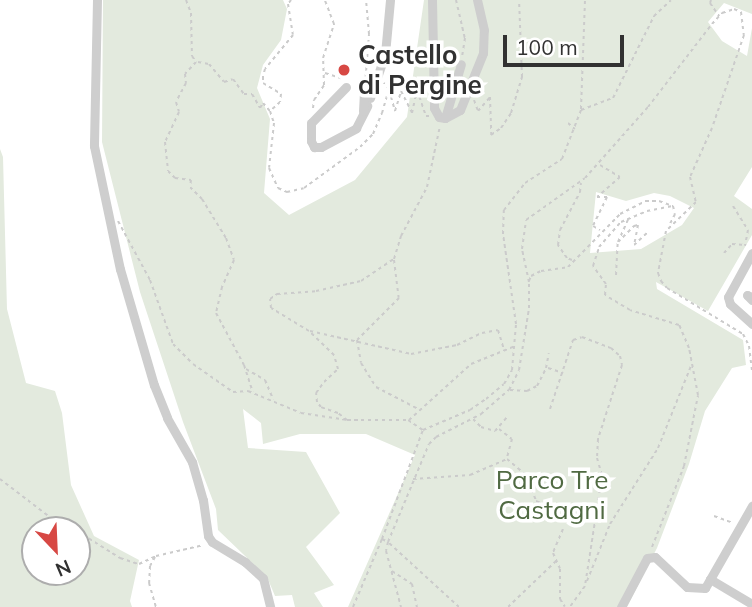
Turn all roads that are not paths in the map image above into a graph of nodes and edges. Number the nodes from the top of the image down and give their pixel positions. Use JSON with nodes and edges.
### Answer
{"nodes":[{"id":1,"x":97,"y":0,"type":"edge"},
{"id":2,"x":390,"y":0,"type":"edge"},
{"id":3,"x":432,"y":0,"type":"edge"},
{"id":4,"x":477,"y":0,"type":"edge"},
{"id":5,"x":461,"y":64,"type":"road end"},
{"id":6,"x":346,"y":87,"type":"dead end"},
{"id":7,"x":441,"y":117,"type":"junction"},
{"id":8,"x":752,"y":254,"type":"edge"},
{"id":9,"x":752,"y":324,"type":"edge"},
{"id":10,"x":752,"y":506,"type":"edge"},
{"id":11,"x":710,"y":579,"type":"junction"},
{"id":12,"x":752,"y":604,"type":"edge"},
{"id":13,"x":270,"y":607,"type":"edge"},
{"id":14,"x":621,"y":607,"type":"edge"}],
"edges":[{"from":1,"to":13,"type":"street"},
{"from":2,"to":6,"type":"street"},
{"from":3,"to":7,"type":"street"},
{"from":4,"to":7,"type":"street"},
{"from":5,"to":7,"type":"street"},
{"from":8,"to":9,"type":"street"},
{"from":10,"to":11,"type":"street"},
{"from":11,"to":12,"type":"street"},
{"from":11,"to":14,"type":"street"}]}
